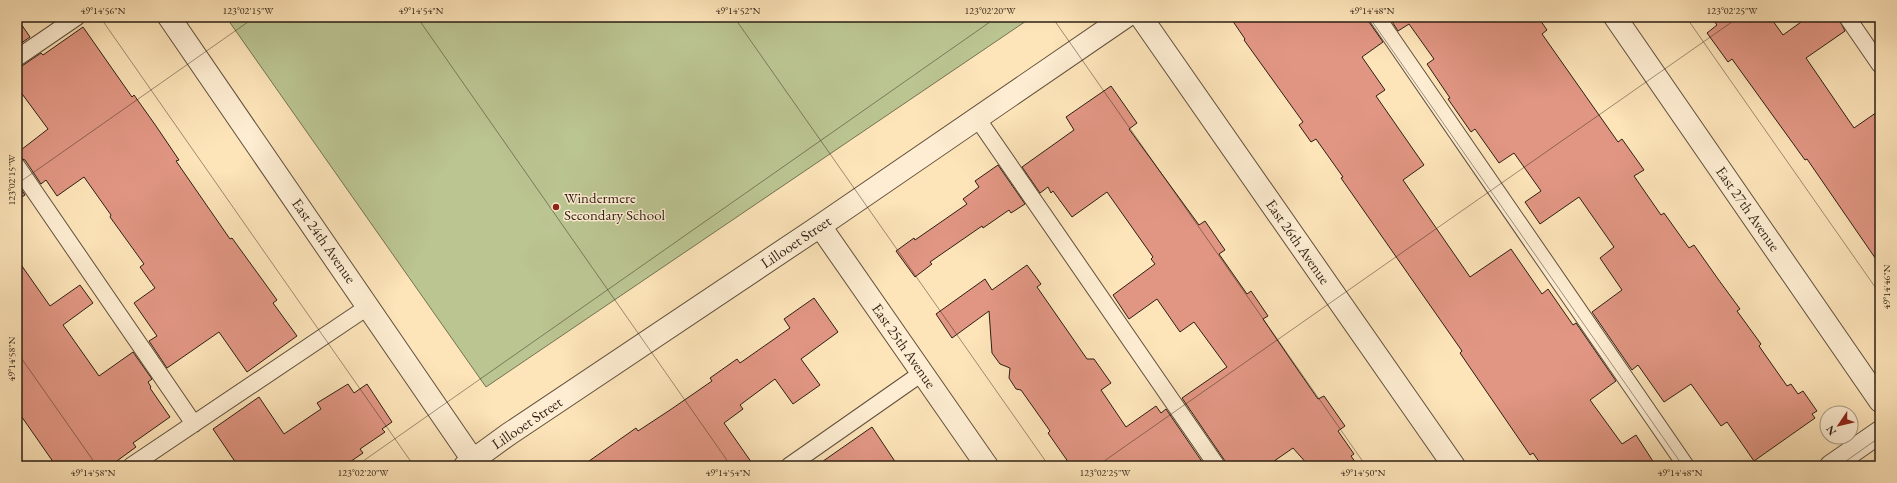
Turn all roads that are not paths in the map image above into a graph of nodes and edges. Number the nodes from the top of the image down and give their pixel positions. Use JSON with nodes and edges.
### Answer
{"nodes":[{"id":1,"x":76,"y":17,"type":"edge"},
{"id":2,"x":168,"y":17,"type":"edge"},
{"id":3,"x":1125,"y":17,"type":"edge"},
{"id":4,"x":1141,"y":17,"type":"edge"},
{"id":5,"x":1377,"y":17,"type":"edge"},
{"id":6,"x":1615,"y":17,"type":"edge"},
{"id":7,"x":1847,"y":17,"type":"edge"},
{"id":8,"x":17,"y":58,"type":"edge"},
{"id":9,"x":1880,"y":65,"type":"edge"},
{"id":10,"x":977,"y":118,"type":"junction"},
{"id":11,"x":17,"y":166,"type":"edge"},
{"id":12,"x":820,"y":226,"type":"junction"},
{"id":13,"x":369,"y":306,"type":"junction"},
{"id":14,"x":922,"y":373,"type":"junction"},
{"id":15,"x":1880,"y":401,"type":"edge"},
{"id":16,"x":194,"y":424,"type":"junction"},
{"id":17,"x":1880,"y":432,"type":"edge"},
{"id":18,"x":472,"y":464,"type":"edge"},
{"id":19,"x":131,"y":466,"type":"edge"},
{"id":20,"x":789,"y":466,"type":"edge"},
{"id":21,"x":987,"y":466,"type":"edge"},
{"id":22,"x":1217,"y":466,"type":"edge"},
{"id":23,"x":1454,"y":466,"type":"edge"},
{"id":24,"x":1686,"y":466,"type":"edge"},
{"id":25,"x":1831,"y":466,"type":"edge"}],
"edges":[{"from":1,"to":8,"type":"lane"},
{"from":2,"to":13,"type":"street","name":"East 24th Avenue"},
{"from":3,"to":10,"type":"street","name":"Lillooet Street"},
{"from":4,"to":23,"type":"street","name":"East 26th Avenue"},
{"from":5,"to":24,"type":"lane"},
{"from":6,"to":15,"type":"street","name":"East 27th Avenue"},
{"from":7,"to":9,"type":"lane"},
{"from":10,"to":12,"type":"street","name":"Lillooet Street"},
{"from":10,"to":22,"type":"lane"},
{"from":11,"to":16,"type":"lane"},
{"from":12,"to":14,"type":"street","name":"East 25th Avenue"},
{"from":12,"to":18,"type":"street","name":"Lillooet Street"},
{"from":13,"to":16,"type":"lane"},
{"from":13,"to":18,"type":"street","name":"East 24th Avenue"},
{"from":14,"to":20,"type":"lane"},
{"from":14,"to":21,"type":"street","name":"East 25th Avenue"},
{"from":16,"to":19,"type":"lane"},
{"from":17,"to":25,"type":"street"}]}
